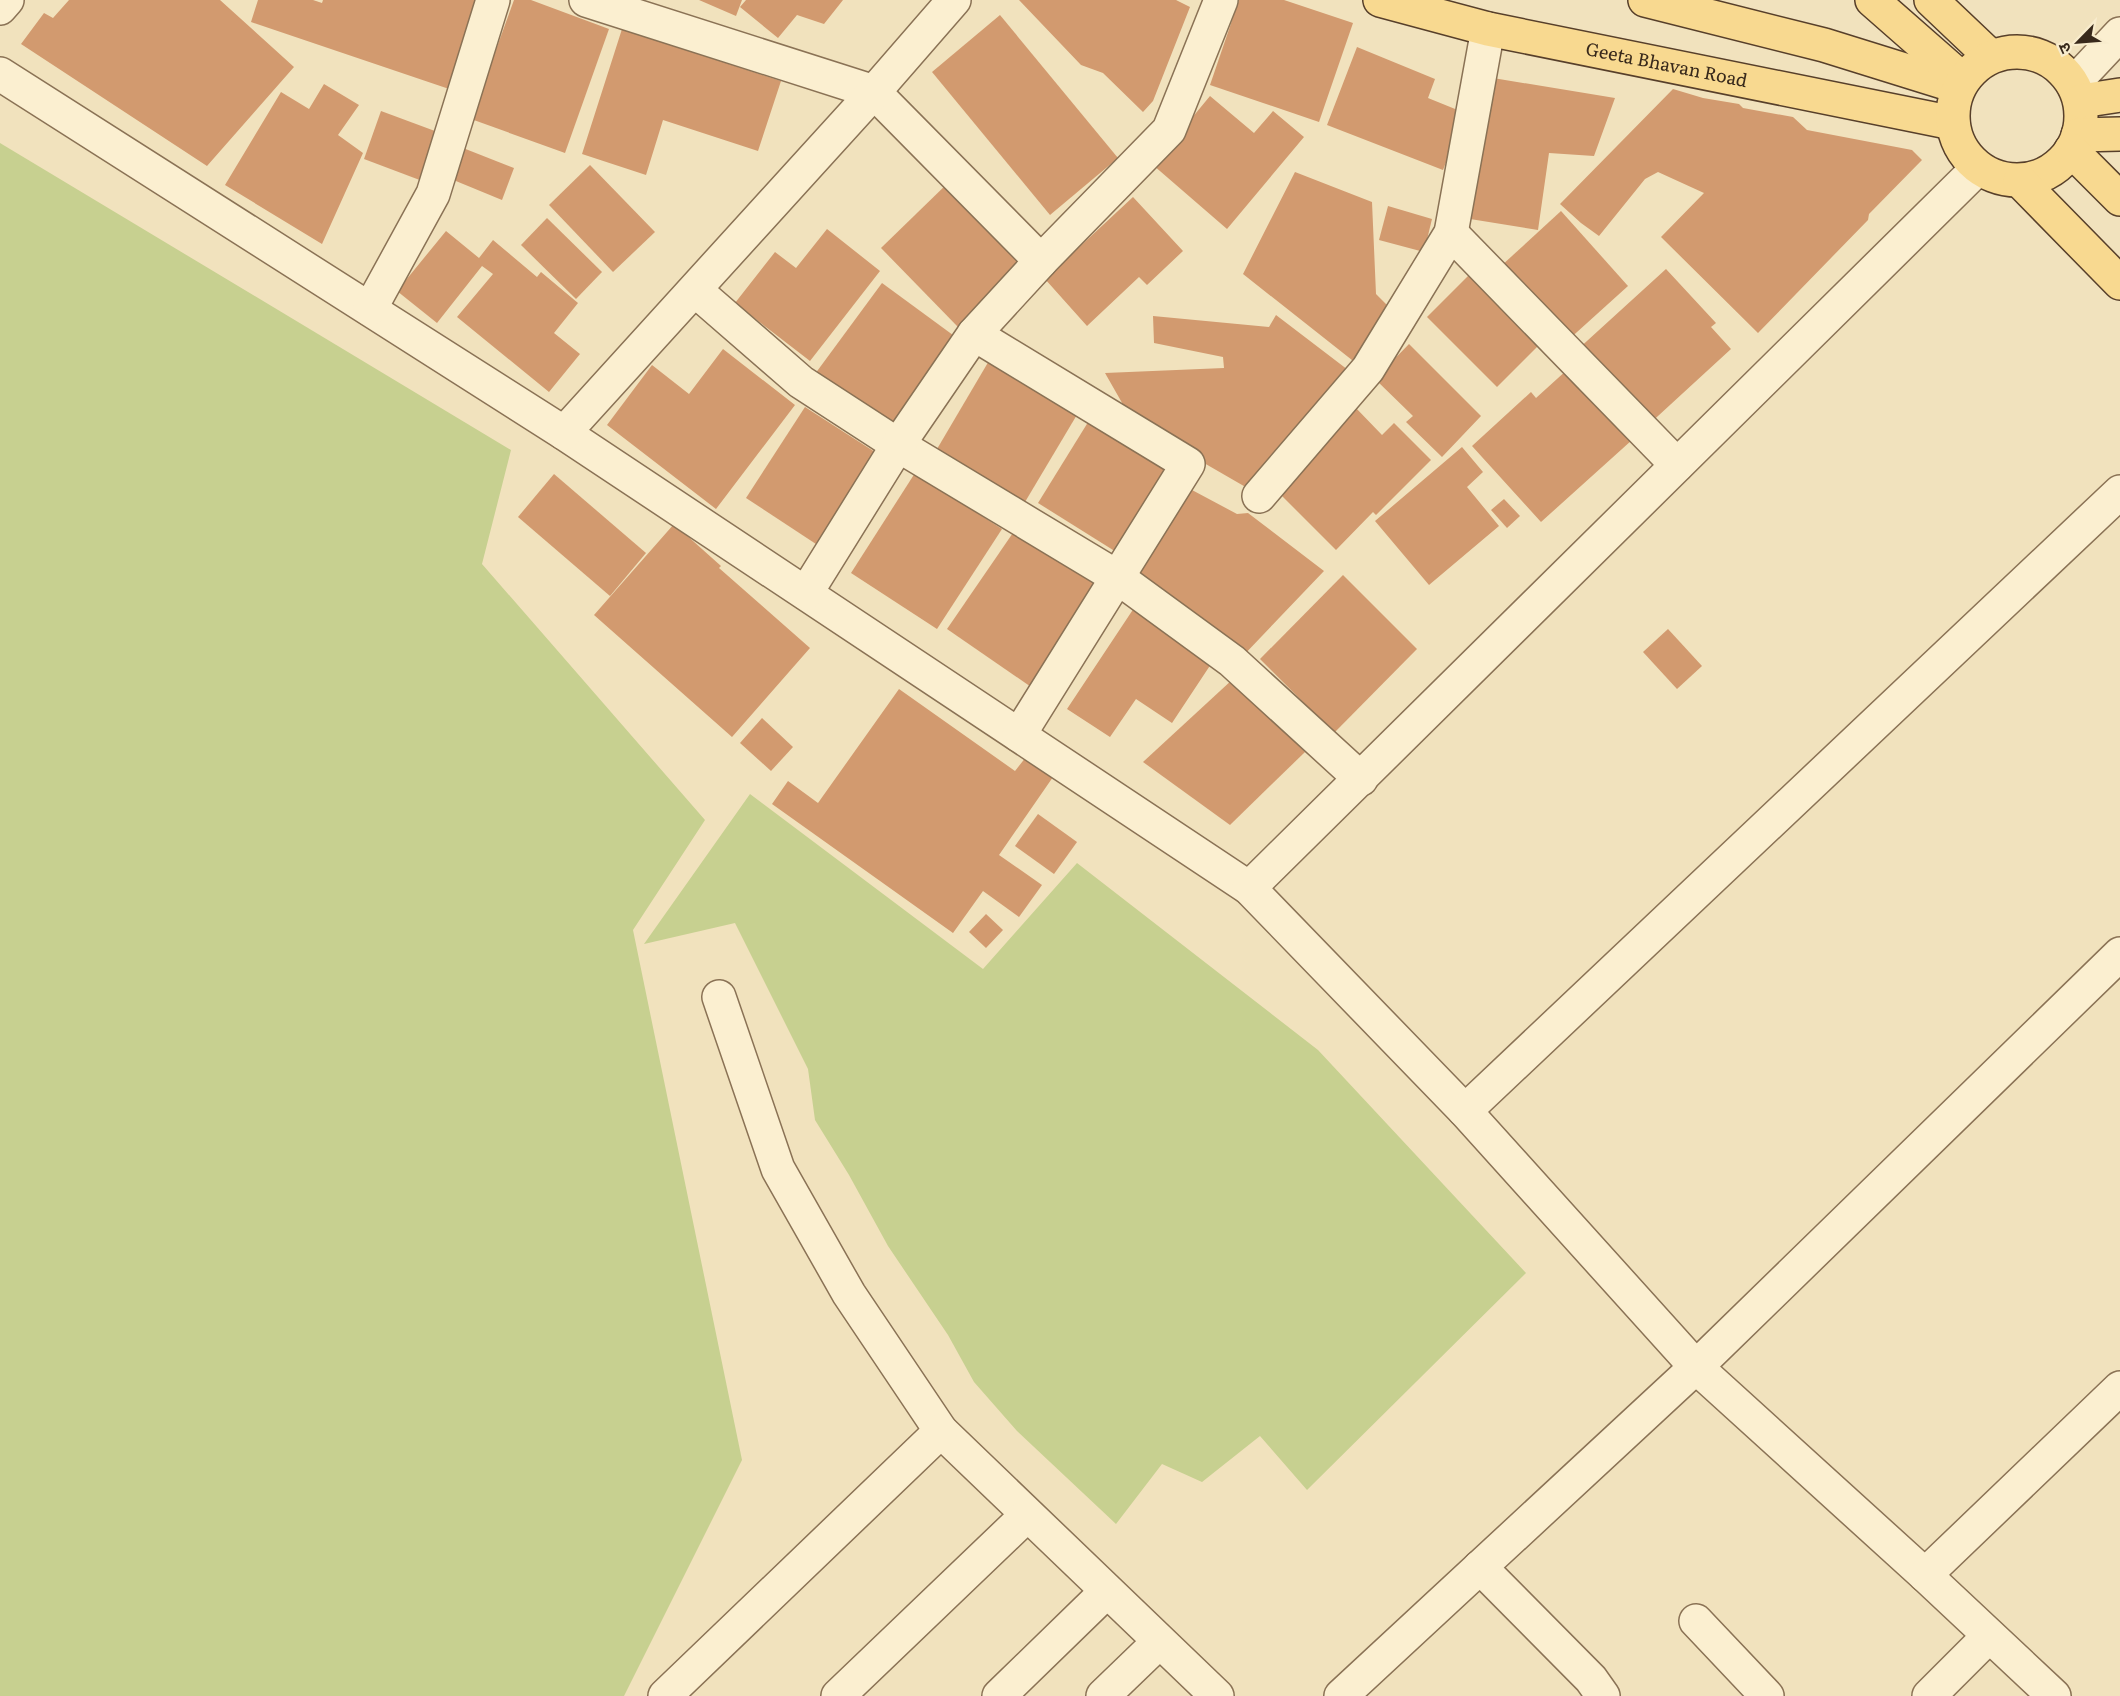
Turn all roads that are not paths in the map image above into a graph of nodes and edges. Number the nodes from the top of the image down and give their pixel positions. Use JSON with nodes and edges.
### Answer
{"nodes":[{"id":1,"x":7,"y":0,"type":"edge"},
{"id":2,"x":493,"y":0,"type":"edge"},
{"id":3,"x":586,"y":0,"type":"edge"},
{"id":4,"x":954,"y":0,"type":"edge"},
{"id":5,"x":1221,"y":0,"type":"edge"},
{"id":6,"x":1380,"y":0,"type":"edge"},
{"id":7,"x":1645,"y":0,"type":"edge"},
{"id":8,"x":1872,"y":0,"type":"edge"},
{"id":9,"x":1931,"y":0,"type":"edge"},
{"id":10,"x":0,"y":8,"type":"edge"},
{"id":11,"x":1488,"y":29,"type":"junction"},
{"id":12,"x":2120,"y":34,"type":"edge"},
{"id":13,"x":1990,"y":56,"type":"junction"},
{"id":14,"x":0,"y":74,"type":"edge"},
{"id":15,"x":1961,"y":83,"type":"junction"},
{"id":16,"x":874,"y":92,"type":"junction"},
{"id":17,"x":2077,"y":92,"type":"junction"},
{"id":18,"x":2120,"y":95,"type":"edge"},
{"id":19,"x":1953,"y":123,"type":"junction"},
{"id":20,"x":2120,"y":134,"type":"edge"},
{"id":21,"x":2075,"y":143,"type":"junction"},
{"id":22,"x":1978,"y":168,"type":"junction"},
{"id":23,"x":2020,"y":181,"type":"junction"},
{"id":24,"x":2120,"y":199,"type":"edge"},
{"id":25,"x":1451,"y":233,"type":"junction"},
{"id":26,"x":1041,"y":261,"type":"junction"},
{"id":27,"x":2120,"y":283,"type":"edge"},
{"id":28,"x":694,"y":290,"type":"junction"},
{"id":29,"x":370,"y":309,"type":"junction"},
{"id":30,"x":974,"y":334,"type":"junction"},
{"id":31,"x":564,"y":432,"type":"junction"},
{"id":32,"x":898,"y":445,"type":"junction"},
{"id":33,"x":1677,"y":465,"type":"junction"},
{"id":34,"x":2120,"y":492,"type":"edge"},
{"id":35,"x":1259,"y":496,"type":"dead end"},
{"id":36,"x":1117,"y":577,"type":"junction"},
{"id":37,"x":806,"y":593,"type":"junction"},
{"id":38,"x":1019,"y":735,"type":"junction"},
{"id":39,"x":1361,"y":779,"type":"junction"},
{"id":40,"x":1249,"y":888,"type":"junction"},
{"id":41,"x":2120,"y":954,"type":"edge"},
{"id":42,"x":719,"y":997,"type":"dead end"},
{"id":43,"x":1465,"y":1111,"type":"junction"},
{"id":44,"x":1696,"y":1367,"type":"junction"},
{"id":45,"x":2120,"y":1388,"type":"edge"},
{"id":46,"x":941,"y":1431,"type":"junction"},
{"id":47,"x":1028,"y":1515,"type":"junction"},
{"id":48,"x":1480,"y":1566,"type":"junction"},
{"id":49,"x":1925,"y":1575,"type":"junction"},
{"id":50,"x":1106,"y":1592,"type":"junction"},
{"id":51,"x":1696,"y":1621,"type":"dead end"},
{"id":52,"x":1989,"y":1636,"type":"junction"},
{"id":53,"x":1159,"y":1642,"type":"junction"},
{"id":54,"x":665,"y":1696,"type":"edge"},
{"id":55,"x":838,"y":1696,"type":"edge"},
{"id":56,"x":999,"y":1696,"type":"edge"},
{"id":57,"x":1103,"y":1696,"type":"edge"},
{"id":58,"x":1217,"y":1696,"type":"edge"},
{"id":59,"x":1341,"y":1696,"type":"edge"},
{"id":60,"x":1603,"y":1696,"type":"edge"},
{"id":61,"x":1767,"y":1696,"type":"edge"},
{"id":62,"x":1929,"y":1696,"type":"edge"},
{"id":63,"x":2054,"y":1696,"type":"edge"}],
"edges":[{"from":1,"to":10,"type":"street"},
{"from":2,"to":29,"type":"street"},
{"from":3,"to":16,"type":"street"},
{"from":4,"to":16,"type":"street"},
{"from":5,"to":26,"type":"street"},
{"from":6,"to":11,"type":"main road","name":"Geeta Bhavan Road"},
{"from":7,"to":15,"type":"main road"},
{"from":8,"to":15,"type":"main road"},
{"from":9,"to":13,"type":"main road"},
{"from":11,"to":19,"type":"main road","name":"Geeta Bhavan Road"},
{"from":11,"to":25,"type":"street"},
{"from":12,"to":17,"type":"street"},
{"from":13,"to":15,"type":"main road"},
{"from":13,"to":17,"type":"main road"},
{"from":14,"to":29,"type":"street"},
{"from":15,"to":19,"type":"main road"},
{"from":16,"to":26,"type":"street"},
{"from":16,"to":28,"type":"street"},
{"from":17,"to":18,"type":"main road"},
{"from":17,"to":21,"type":"main road"},
{"from":19,"to":22,"type":"main road"},
{"from":20,"to":21,"type":"main road"},
{"from":21,"to":23,"type":"main road"},
{"from":21,"to":24,"type":"main road"},
{"from":22,"to":23,"type":"main road"},
{"from":22,"to":33,"type":"street"},
{"from":23,"to":27,"type":"main road"},
{"from":25,"to":33,"type":"street"},
{"from":25,"to":35,"type":"street"},
{"from":26,"to":30,"type":"street"},
{"from":28,"to":31,"type":"street"},
{"from":28,"to":32,"type":"street"},
{"from":29,"to":31,"type":"street"},
{"from":30,"to":32,"type":"street"},
{"from":30,"to":36,"type":"street"},
{"from":31,"to":37,"type":"street"},
{"from":32,"to":36,"type":"street"},
{"from":32,"to":37,"type":"street"},
{"from":33,"to":39,"type":"street"},
{"from":34,"to":43,"type":"street"},
{"from":36,"to":38,"type":"street"},
{"from":36,"to":39,"type":"street"},
{"from":37,"to":38,"type":"street"},
{"from":38,"to":40,"type":"street"},
{"from":39,"to":40,"type":"street"},
{"from":40,"to":43,"type":"street"},
{"from":41,"to":44,"type":"street"},
{"from":42,"to":46,"type":"street"},
{"from":43,"to":44,"type":"street"},
{"from":44,"to":48,"type":"street"},
{"from":44,"to":49,"type":"street"},
{"from":45,"to":49,"type":"street"},
{"from":46,"to":47,"type":"street"},
{"from":46,"to":54,"type":"street"},
{"from":47,"to":50,"type":"street"},
{"from":47,"to":55,"type":"street"},
{"from":48,"to":59,"type":"street"},
{"from":48,"to":60,"type":"street"},
{"from":49,"to":52,"type":"street"},
{"from":50,"to":53,"type":"street"},
{"from":50,"to":56,"type":"street"},
{"from":51,"to":61,"type":"street"},
{"from":52,"to":62,"type":"street"},
{"from":52,"to":63,"type":"street"},
{"from":53,"to":57,"type":"street"},
{"from":53,"to":58,"type":"street"}]}
